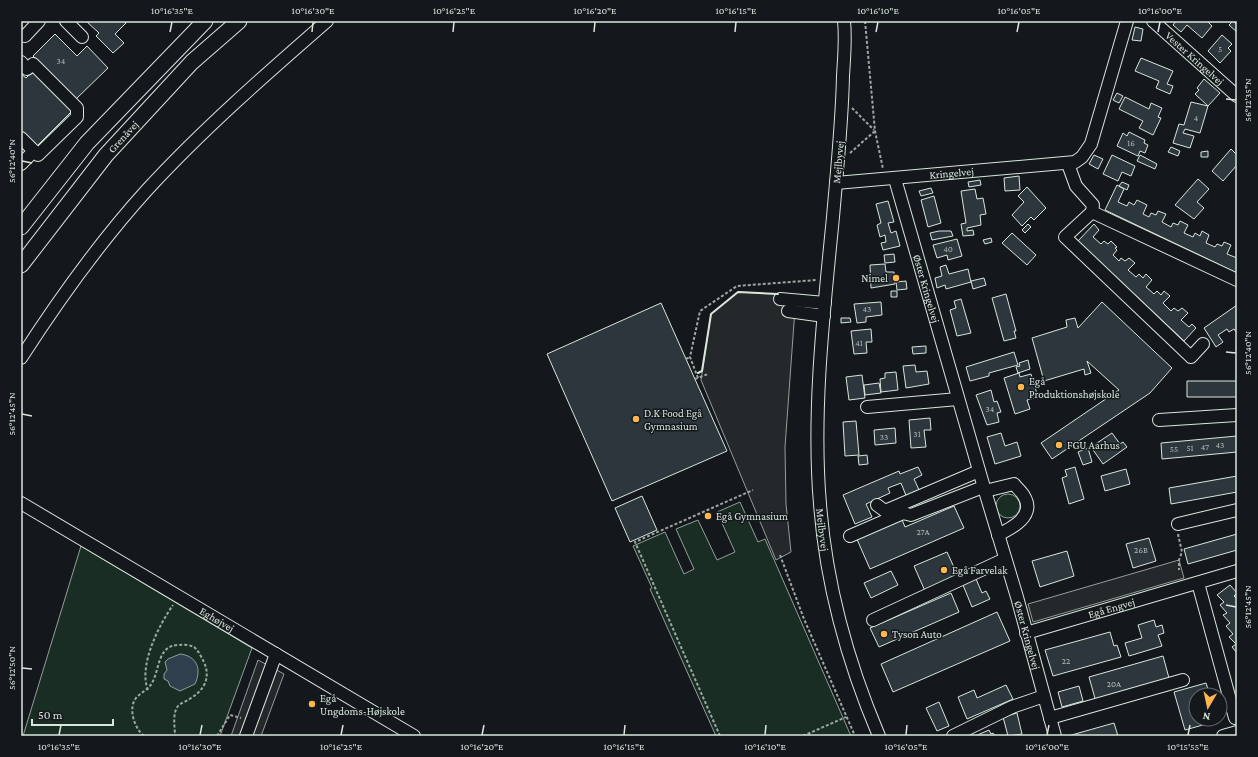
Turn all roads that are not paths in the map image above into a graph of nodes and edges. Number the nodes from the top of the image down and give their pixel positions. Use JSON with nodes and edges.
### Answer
{"nodes":[{"id":1,"x":39,"y":21,"type":"edge"},
{"id":2,"x":66,"y":21,"type":"edge"},
{"id":3,"x":205,"y":21,"type":"edge"},
{"id":4,"x":238,"y":21,"type":"edge"},
{"id":5,"x":327,"y":21,"type":"edge"},
{"id":6,"x":844,"y":21,"type":"edge"},
{"id":7,"x":1127,"y":21,"type":"edge"},
{"id":8,"x":1153,"y":21,"type":"edge"},
{"id":9,"x":25,"y":36,"type":"dead end"},
{"id":10,"x":82,"y":37,"type":"dead end"},
{"id":11,"x":21,"y":62,"type":"edge"},
{"id":12,"x":1237,"y":96,"type":"edge"},
{"id":13,"x":21,"y":138,"type":"edge"},
{"id":14,"x":34,"y":151,"type":"junction"},
{"id":15,"x":21,"y":164,"type":"edge"},
{"id":16,"x":1068,"y":164,"type":"junction"},
{"id":17,"x":890,"y":179,"type":"junction"},
{"id":18,"x":836,"y":183,"type":"junction"},
{"id":19,"x":1092,"y":212,"type":"junction"},
{"id":20,"x":21,"y":227,"type":"edge"},
{"id":21,"x":21,"y":265,"type":"edge"},
{"id":22,"x":1237,"y":280,"type":"edge"},
{"id":23,"x":780,"y":299,"type":"dead end"},
{"id":24,"x":825,"y":303,"type":"junction"},
{"id":25,"x":788,"y":312,"type":"dead end"},
{"id":26,"x":824,"y":316,"type":"junction"},
{"id":27,"x":1203,"y":344,"type":"dead end"},
{"id":28,"x":21,"y":358,"type":"edge"},
{"id":29,"x":958,"y":399,"type":"junction"},
{"id":30,"x":867,"y":407,"type":"dead end"},
{"id":31,"x":1237,"y":415,"type":"edge"},
{"id":32,"x":1159,"y":420,"type":"dead end"},
{"id":33,"x":979,"y":471,"type":"junction"},
{"id":34,"x":984,"y":489,"type":"junction"},
{"id":35,"x":21,"y":502,"type":"edge"},
{"id":36,"x":877,"y":505,"type":"dead end"},
{"id":37,"x":1237,"y":510,"type":"edge"},
{"id":38,"x":1178,"y":524,"type":"road end"},
{"id":39,"x":998,"y":535,"type":"junction"},
{"id":40,"x":850,"y":536,"type":"dead end"},
{"id":41,"x":1005,"y":559,"type":"junction"},
{"id":42,"x":1237,"y":571,"type":"edge"},
{"id":43,"x":1198,"y":583,"type":"junction"},
{"id":44,"x":873,"y":620,"type":"dead end"},
{"id":45,"x":1026,"y":633,"type":"junction"},
{"id":46,"x":276,"y":654,"type":"junction"},
{"id":47,"x":1183,"y":680,"type":"dead end"},
{"id":48,"x":1044,"y":696,"type":"junction"},
{"id":49,"x":1050,"y":718,"type":"junction"},
{"id":50,"x":1236,"y":718,"type":"dead end"},
{"id":51,"x":1237,"y":732,"type":"edge"},
{"id":52,"x":246,"y":736,"type":"edge"},
{"id":53,"x":414,"y":736,"type":"edge"},
{"id":54,"x":879,"y":736,"type":"edge"},
{"id":55,"x":953,"y":736,"type":"edge"},
{"id":56,"x":1055,"y":736,"type":"edge"},
{"id":57,"x":1223,"y":736,"type":"edge"}],
"edges":[{"from":1,"to":9,"type":"street"},
{"from":2,"to":10,"type":"street"},
{"from":3,"to":20,"type":"main road","name":"Grenåvej"},
{"from":4,"to":21,"type":"main road","name":"Grenåvej"},
{"from":5,"to":28,"type":"street"},
{"from":6,"to":18,"type":"street","name":"Mejlbyvej"},
{"from":7,"to":16,"type":"street","name":"Kringelvej"},
{"from":8,"to":12,"type":"street","name":"Vester Kringelvej"},
{"from":11,"to":14,"type":"street"},
{"from":13,"to":14,"type":"street"},
{"from":14,"to":15,"type":"street"},
{"from":16,"to":17,"type":"street","name":"Kringelvej"},
{"from":16,"to":19,"type":"street"},
{"from":17,"to":18,"type":"street","name":"Kringelvej"},
{"from":17,"to":29,"type":"street","name":"Øster Kringelvej"},
{"from":18,"to":24,"type":"street","name":"Mejlbyvej"},
{"from":19,"to":22,"type":"street"},
{"from":19,"to":27,"type":"street"},
{"from":23,"to":24,"type":"street"},
{"from":24,"to":26,"type":"street","name":"Mejlbyvej"},
{"from":25,"to":26,"type":"street"},
{"from":26,"to":54,"type":"street","name":"Mejlbyvej"},
{"from":29,"to":30,"type":"street"},
{"from":29,"to":33,"type":"street","name":"Øster Kringelvej"},
{"from":31,"to":32,"type":"street"},
{"from":33,"to":34,"type":"street","name":"Øster Kringelvej"},
{"from":33,"to":36,"type":"street"},
{"from":34,"to":39,"type":"street","name":"Øster Kringelvej"},
{"from":34,"to":39,"type":"street"},
{"from":34,"to":40,"type":"street"},
{"from":35,"to":46,"type":"street","name":"Eghøjvej"},
{"from":37,"to":38,"type":"street"},
{"from":39,"to":41,"type":"street","name":"Øster Kringelvej"},
{"from":41,"to":44,"type":"street"},
{"from":41,"to":45,"type":"street","name":"Øster Kringelvej"},
{"from":42,"to":43,"type":"street","name":"Egå Engvej"},
{"from":43,"to":45,"type":"street","name":"Egå Engvej"},
{"from":43,"to":50,"type":"street"},
{"from":45,"to":48,"type":"street","name":"Øster Kringelvej"},
{"from":46,"to":52,"type":"street"},
{"from":46,"to":53,"type":"street","name":"Eghøjvej"},
{"from":47,"to":49,"type":"street"},
{"from":48,"to":49,"type":"street","name":"Øster Kringelvej"},
{"from":48,"to":55,"type":"street"},
{"from":49,"to":56,"type":"street","name":"Øster Kringelvej"},
{"from":51,"to":57,"type":"street"}]}
